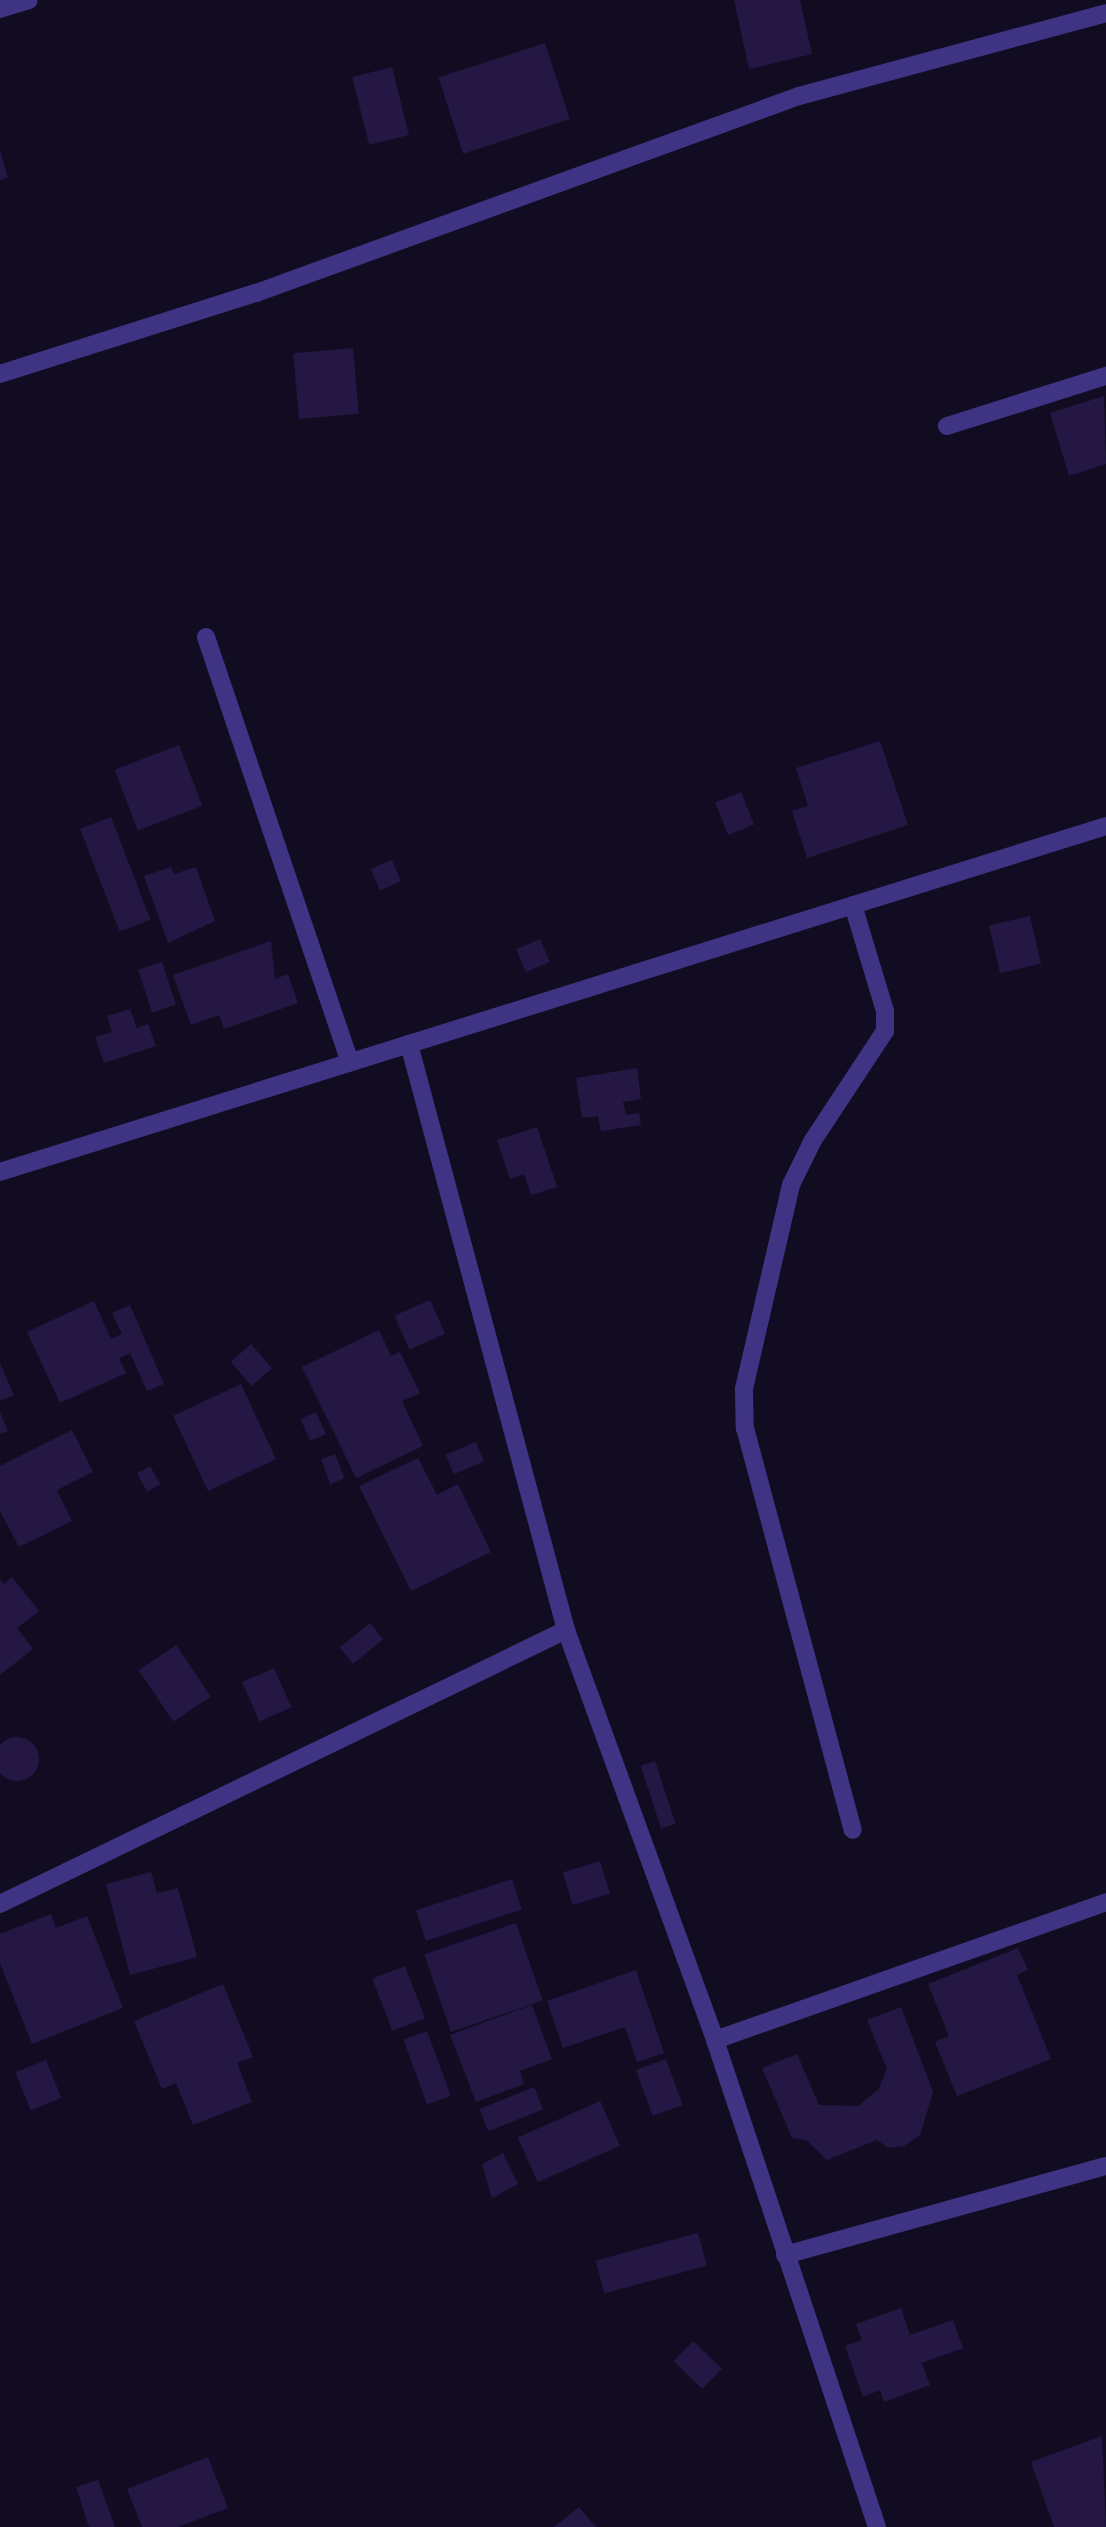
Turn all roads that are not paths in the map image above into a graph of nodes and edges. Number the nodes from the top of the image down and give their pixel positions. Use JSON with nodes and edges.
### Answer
{"nodes":[{"id":1,"x":29,"y":0,"type":"edge"},
{"id":2,"x":0,"y":9,"type":"edge"},
{"id":3,"x":1106,"y":13,"type":"edge"},
{"id":4,"x":0,"y":374,"type":"edge"},
{"id":5,"x":1106,"y":376,"type":"edge"},
{"id":6,"x":947,"y":426,"type":"dead end"},
{"id":7,"x":206,"y":636,"type":"dead end"},
{"id":8,"x":1106,"y":826,"type":"edge"},
{"id":9,"x":853,"y":905,"type":"junction"},
{"id":10,"x":410,"y":1044,"type":"junction"},
{"id":11,"x":350,"y":1062,"type":"junction"},
{"id":12,"x":0,"y":1171,"type":"edge"},
{"id":13,"x":566,"y":1630,"type":"junction"},
{"id":14,"x":853,"y":1830,"type":"dead end"},
{"id":15,"x":1106,"y":1902,"type":"edge"},
{"id":16,"x":0,"y":1904,"type":"edge"},
{"id":17,"x":715,"y":2040,"type":"junction"},
{"id":18,"x":1106,"y":2166,"type":"edge"},
{"id":19,"x":785,"y":2255,"type":"junction"},
{"id":20,"x":877,"y":2527,"type":"edge"}],
"edges":[{"from":1,"to":2,"type":"street"},
{"from":3,"to":4,"type":"street"},
{"from":5,"to":6,"type":"street"},
{"from":7,"to":11,"type":"street"},
{"from":8,"to":9,"type":"street"},
{"from":9,"to":10,"type":"street"},
{"from":9,"to":14,"type":"street"},
{"from":10,"to":11,"type":"street"},
{"from":10,"to":13,"type":"street"},
{"from":11,"to":12,"type":"street"},
{"from":13,"to":16,"type":"street"},
{"from":13,"to":17,"type":"street"},
{"from":15,"to":17,"type":"street"},
{"from":17,"to":19,"type":"street"},
{"from":18,"to":19,"type":"street"},
{"from":19,"to":20,"type":"street"}]}
